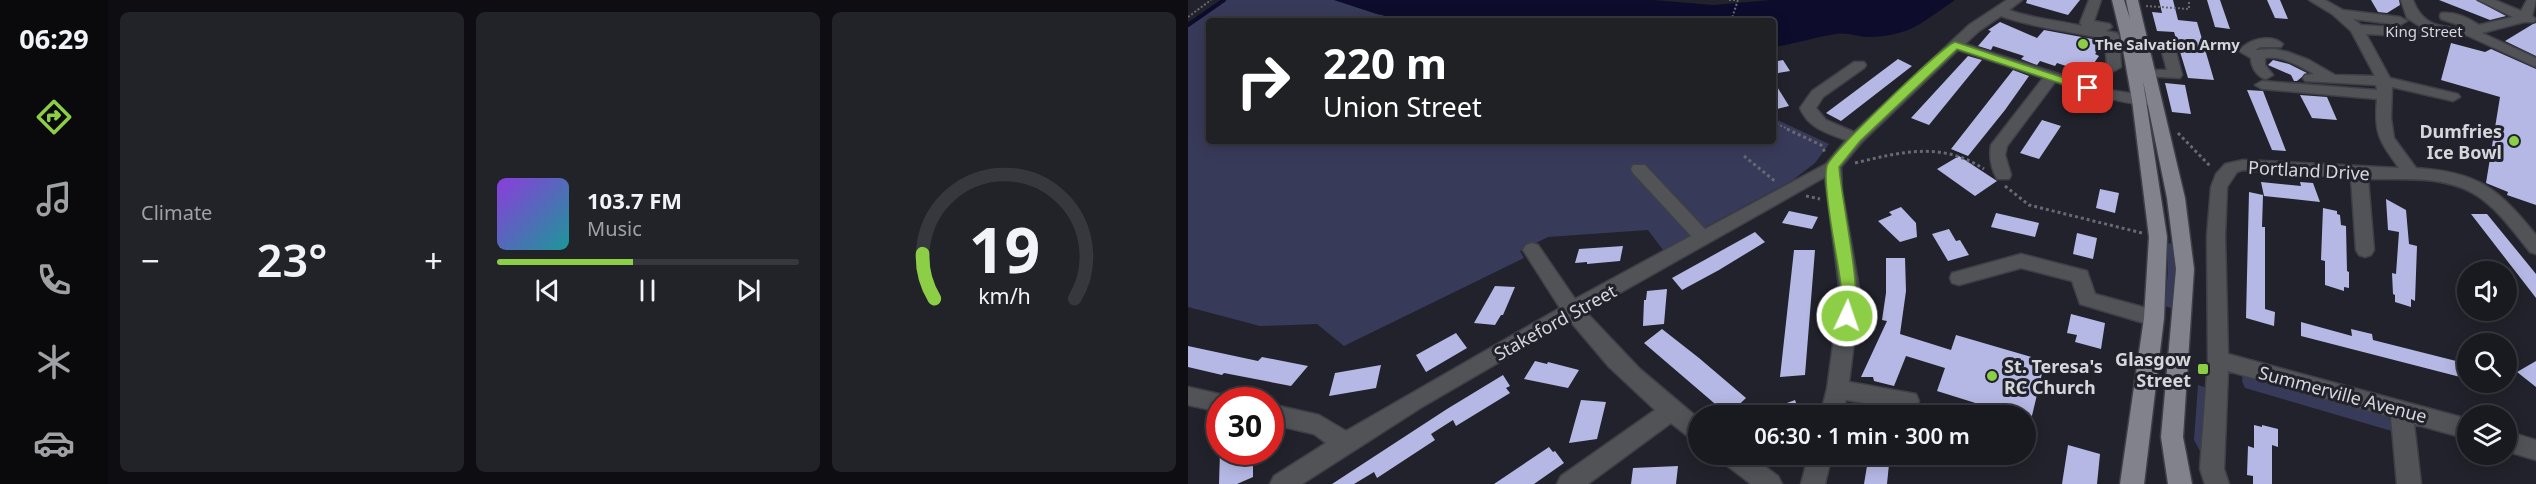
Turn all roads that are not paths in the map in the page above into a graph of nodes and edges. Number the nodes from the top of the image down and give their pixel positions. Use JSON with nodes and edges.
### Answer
{"nodes":[{"id":1,"x":2016,"y":0,"type":"edge"},
{"id":2,"x":2095,"y":0,"type":"edge"},
{"id":3,"x":2118,"y":0,"type":"edge"},
{"id":4,"x":2407,"y":0,"type":"edge"},
{"id":5,"x":2484,"y":0,"type":"edge"},
{"id":6,"x":2533,"y":0,"type":"edge"},
{"id":7,"x":2323,"y":1,"type":"edge"},
{"id":8,"x":2133,"y":2,"type":"edge"},
{"id":9,"x":1999,"y":11,"type":"junction"},
{"id":10,"x":2340,"y":13,"type":"junction"},
{"id":11,"x":2446,"y":16,"type":"dead end"},
{"id":12,"x":2531,"y":19,"type":"edge"},
{"id":13,"x":2400,"y":21,"type":"dead end"},
{"id":14,"x":2357,"y":29,"type":"junction"},
{"id":15,"x":2473,"y":30,"type":"junction"},
{"id":16,"x":2127,"y":33,"type":"junction"},
{"id":17,"x":2441,"y":34,"type":"junction"},
{"id":18,"x":2281,"y":44,"type":"dead end"},
{"id":19,"x":1955,"y":45,"type":"junction"},
{"id":20,"x":2169,"y":52,"type":"dead end"},
{"id":21,"x":2536,"y":63,"type":"edge"},
{"id":22,"x":1860,"y":65,"type":"dead end"},
{"id":23,"x":2114,"y":68,"type":"junction"},
{"id":24,"x":2133,"y":69,"type":"junction"},
{"id":25,"x":2261,"y":70,"type":"junction"},
{"id":26,"x":2149,"y":73,"type":"junction"},
{"id":27,"x":2284,"y":76,"type":"dead end"},
{"id":28,"x":2051,"y":77,"type":"junction"},
{"id":29,"x":2310,"y":78,"type":"dead end"},
{"id":30,"x":2100,"y":81,"type":"dead end"},
{"id":31,"x":2336,"y":81,"type":"junction"},
{"id":32,"x":2385,"y":89,"type":"junction"},
{"id":33,"x":2453,"y":98,"type":"dead end"},
{"id":34,"x":2147,"y":100,"type":"junction"},
{"id":35,"x":1856,"y":138,"type":"junction"},
{"id":36,"x":1834,"y":164,"type":"junction"},
{"id":37,"x":1639,"y":169,"type":"dead end"},
{"id":38,"x":2359,"y":174,"type":"junction"},
{"id":39,"x":2412,"y":174,"type":"junction"},
{"id":40,"x":2002,"y":179,"type":"road end"},
{"id":41,"x":1704,"y":239,"type":"junction"},
{"id":42,"x":2533,"y":240,"type":"edge"},
{"id":43,"x":1532,"y":250,"type":"dead end"},
{"id":44,"x":2365,"y":250,"type":"dead end"},
{"id":45,"x":1959,"y":278,"type":"dead end"},
{"id":46,"x":1573,"y":311,"type":"junction"},
{"id":47,"x":2154,"y":318,"type":"junction"},
{"id":48,"x":2218,"y":360,"type":"junction"},
{"id":49,"x":1838,"y":389,"type":"junction"},
{"id":50,"x":1188,"y":396,"type":"edge"},
{"id":51,"x":1206,"y":400,"type":"edge"},
{"id":52,"x":1908,"y":400,"type":"dead end"},
{"id":53,"x":1834,"y":405,"type":"edge"},
{"id":54,"x":2401,"y":409,"type":"junction"},
{"id":55,"x":1671,"y":411,"type":"junction"},
{"id":56,"x":1284,"y":417,"type":"edge"},
{"id":57,"x":1688,"y":424,"type":"edge"},
{"id":58,"x":2457,"y":426,"type":"edge"},
{"id":59,"x":1344,"y":442,"type":"junction"},
{"id":60,"x":2517,"y":444,"type":"edge"},
{"id":61,"x":2536,"y":450,"type":"edge"},
{"id":62,"x":1744,"y":465,"type":"edge"},
{"id":63,"x":1818,"y":465,"type":"edge"},
{"id":64,"x":1282,"y":484,"type":"edge"},
{"id":65,"x":1569,"y":484,"type":"edge"},
{"id":66,"x":1770,"y":484,"type":"edge"},
{"id":67,"x":1813,"y":484,"type":"edge"},
{"id":68,"x":2132,"y":484,"type":"edge"},
{"id":69,"x":2180,"y":484,"type":"edge"},
{"id":70,"x":2217,"y":484,"type":"edge"},
{"id":71,"x":2409,"y":484,"type":"edge"}],
"edges":[{"from":1,"to":9,"type":"street"},
{"from":2,"to":16,"type":"street"},
{"from":3,"to":16,"type":"main road"},
{"from":4,"to":17,"type":"street"},
{"from":5,"to":12,"type":"street"},
{"from":6,"to":12,"type":"street"},
{"from":7,"to":10,"type":"street","name":"King Street"},
{"from":8,"to":26,"type":"main road"},
{"from":9,"to":19,"type":"street"},
{"from":9,"to":23,"type":"street"},
{"from":10,"to":13,"type":"street"},
{"from":10,"to":14,"type":"street","name":"King Street"},
{"from":11,"to":15,"type":"street"},
{"from":12,"to":15,"type":"street","name":"King Street"},
{"from":14,"to":17,"type":"street","name":"King Street"},
{"from":14,"to":32,"type":"street","name":"King Street"},
{"from":15,"to":17,"type":"street","name":"King Street"},
{"from":15,"to":21,"type":"street"},
{"from":16,"to":24,"type":"main road"},
{"from":18,"to":25,"type":"street"},
{"from":19,"to":28,"type":"street"},
{"from":19,"to":35,"type":"street"},
{"from":20,"to":26,"type":"street"},
{"from":22,"to":35,"type":"street"},
{"from":23,"to":24,"type":"street"},
{"from":23,"to":30,"type":"street"},
{"from":24,"to":34,"type":"main road"},
{"from":25,"to":27,"type":"street"},
{"from":25,"to":31,"type":"street"},
{"from":25,"to":32,"type":"street"},
{"from":26,"to":34,"type":"main road"},
{"from":28,"to":34,"type":"street"},
{"from":28,"to":40,"type":"street"},
{"from":29,"to":31,"type":"street"},
{"from":31,"to":32,"type":"street"},
{"from":32,"to":33,"type":"street"},
{"from":32,"to":39,"type":"street"},
{"from":34,"to":47,"type":"main road"},
{"from":34,"to":69,"type":"main road"},
{"from":35,"to":36,"type":"street"},
{"from":36,"to":41,"type":"street","name":"Stakeford Street"},
{"from":36,"to":49,"type":"street"},
{"from":37,"to":41,"type":"street"},
{"from":38,"to":39,"type":"street","name":"Portland Drive"},
{"from":38,"to":44,"type":"street"},
{"from":38,"to":48,"type":"street","name":"Portland Drive"},
{"from":39,"to":42,"type":"street","name":"Portland Drive"},
{"from":41,"to":46,"type":"street","name":"Stakeford Street"},
{"from":43,"to":46,"type":"street"},
{"from":45,"to":47,"type":"street"},
{"from":46,"to":55,"type":"street"},
{"from":46,"to":59,"type":"street","name":"Stakeford Street"},
{"from":47,"to":68,"type":"main road"},
{"from":48,"to":54,"type":"street","name":"Summerville Avenue"},
{"from":48,"to":70,"type":"street","name":"Portland Drive"},
{"from":49,"to":52,"type":"street"},
{"from":49,"to":53,"type":"street"},
{"from":50,"to":51,"type":"street"},
{"from":54,"to":58,"type":"street","name":"Summerville Avenue"},
{"from":54,"to":71,"type":"street"},
{"from":55,"to":57,"type":"street"},
{"from":55,"to":65,"type":"street"},
{"from":56,"to":59,"type":"street"},
{"from":59,"to":64,"type":"street","name":"Stakeford Street"},
{"from":60,"to":61,"type":"street"},
{"from":62,"to":66,"type":"street"},
{"from":63,"to":67,"type":"street"}]}
